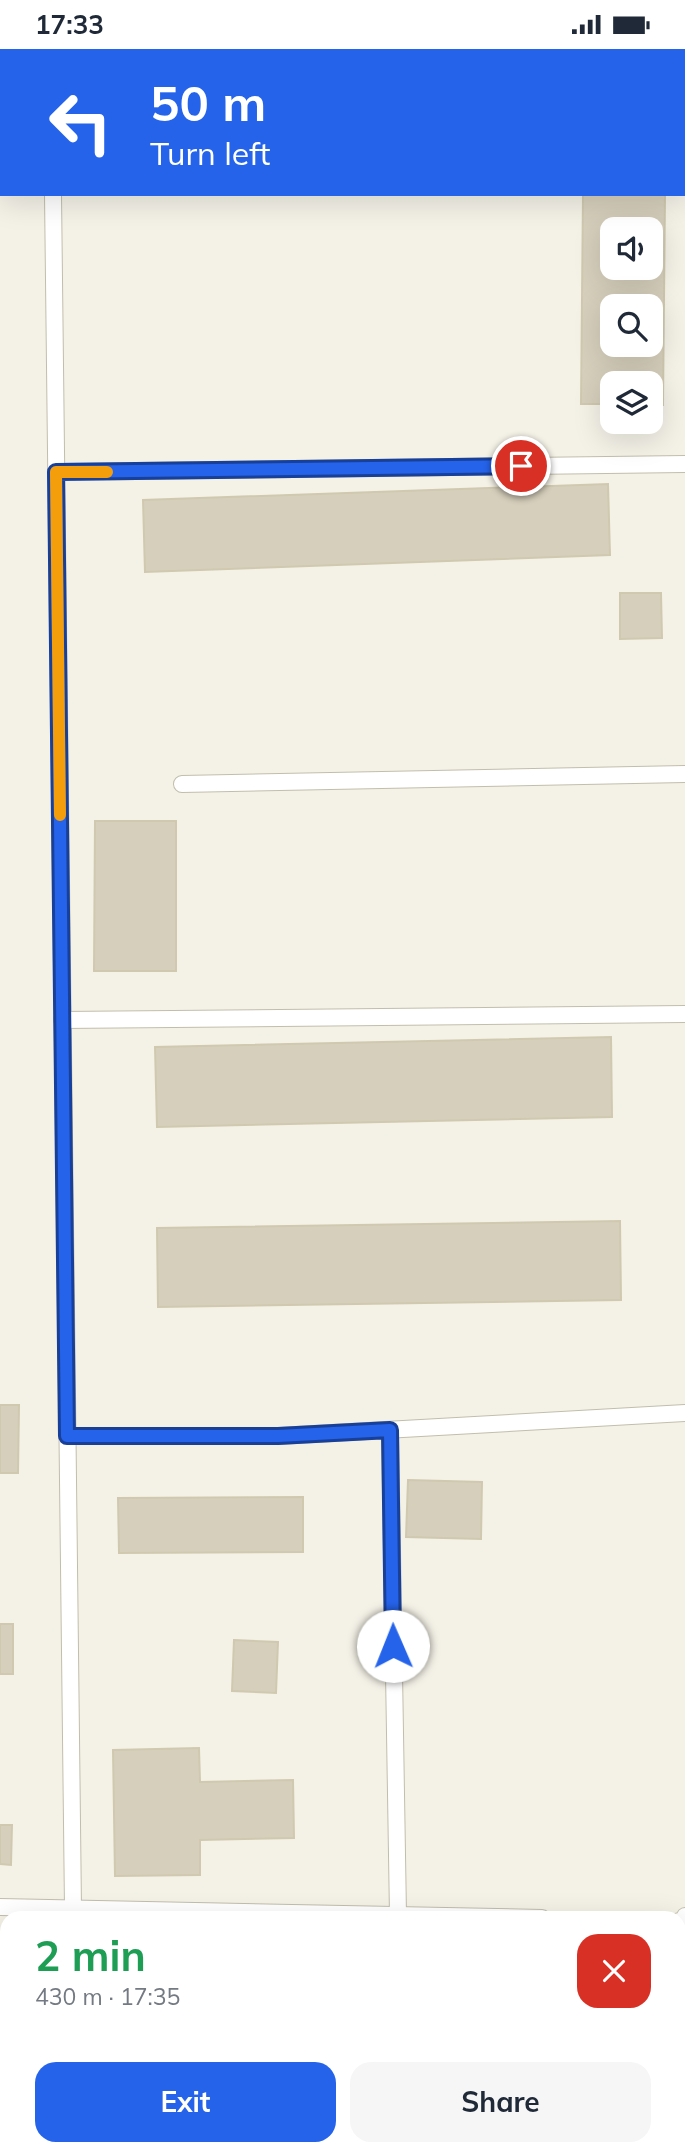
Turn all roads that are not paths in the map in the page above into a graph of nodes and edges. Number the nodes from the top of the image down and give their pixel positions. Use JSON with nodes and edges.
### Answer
{"nodes":[{"id":1,"x":53,"y":196,"type":"edge"},
{"id":2,"x":685,"y":464,"type":"edge"},
{"id":3,"x":56,"y":472,"type":"junction"},
{"id":4,"x":685,"y":774,"type":"edge"},
{"id":5,"x":182,"y":784,"type":"dead end"},
{"id":6,"x":685,"y":1014,"type":"edge"},
{"id":7,"x":62,"y":1020,"type":"junction"},
{"id":8,"x":685,"y":1413,"type":"edge"},
{"id":9,"x":390,"y":1430,"type":"junction"},
{"id":10,"x":67,"y":1436,"type":"junction"},
{"id":11,"x":0,"y":1907,"type":"edge"},
{"id":12,"x":73,"y":1909,"type":"junction"},
{"id":13,"x":181,"y":1911,"type":"edge"},
{"id":14,"x":398,"y":1911,"type":"edge"}],
"edges":[{"from":1,"to":3,"type":"lane"},
{"from":2,"to":3,"type":"lane"},
{"from":3,"to":7,"type":"lane"},
{"from":4,"to":5,"type":"lane"},
{"from":6,"to":7,"type":"lane"},
{"from":7,"to":10,"type":"lane"},
{"from":8,"to":9,"type":"lane"},
{"from":9,"to":10,"type":"lane"},
{"from":9,"to":14,"type":"lane"},
{"from":10,"to":12,"type":"lane"},
{"from":11,"to":12,"type":"lane"},
{"from":12,"to":13,"type":"lane"}]}
